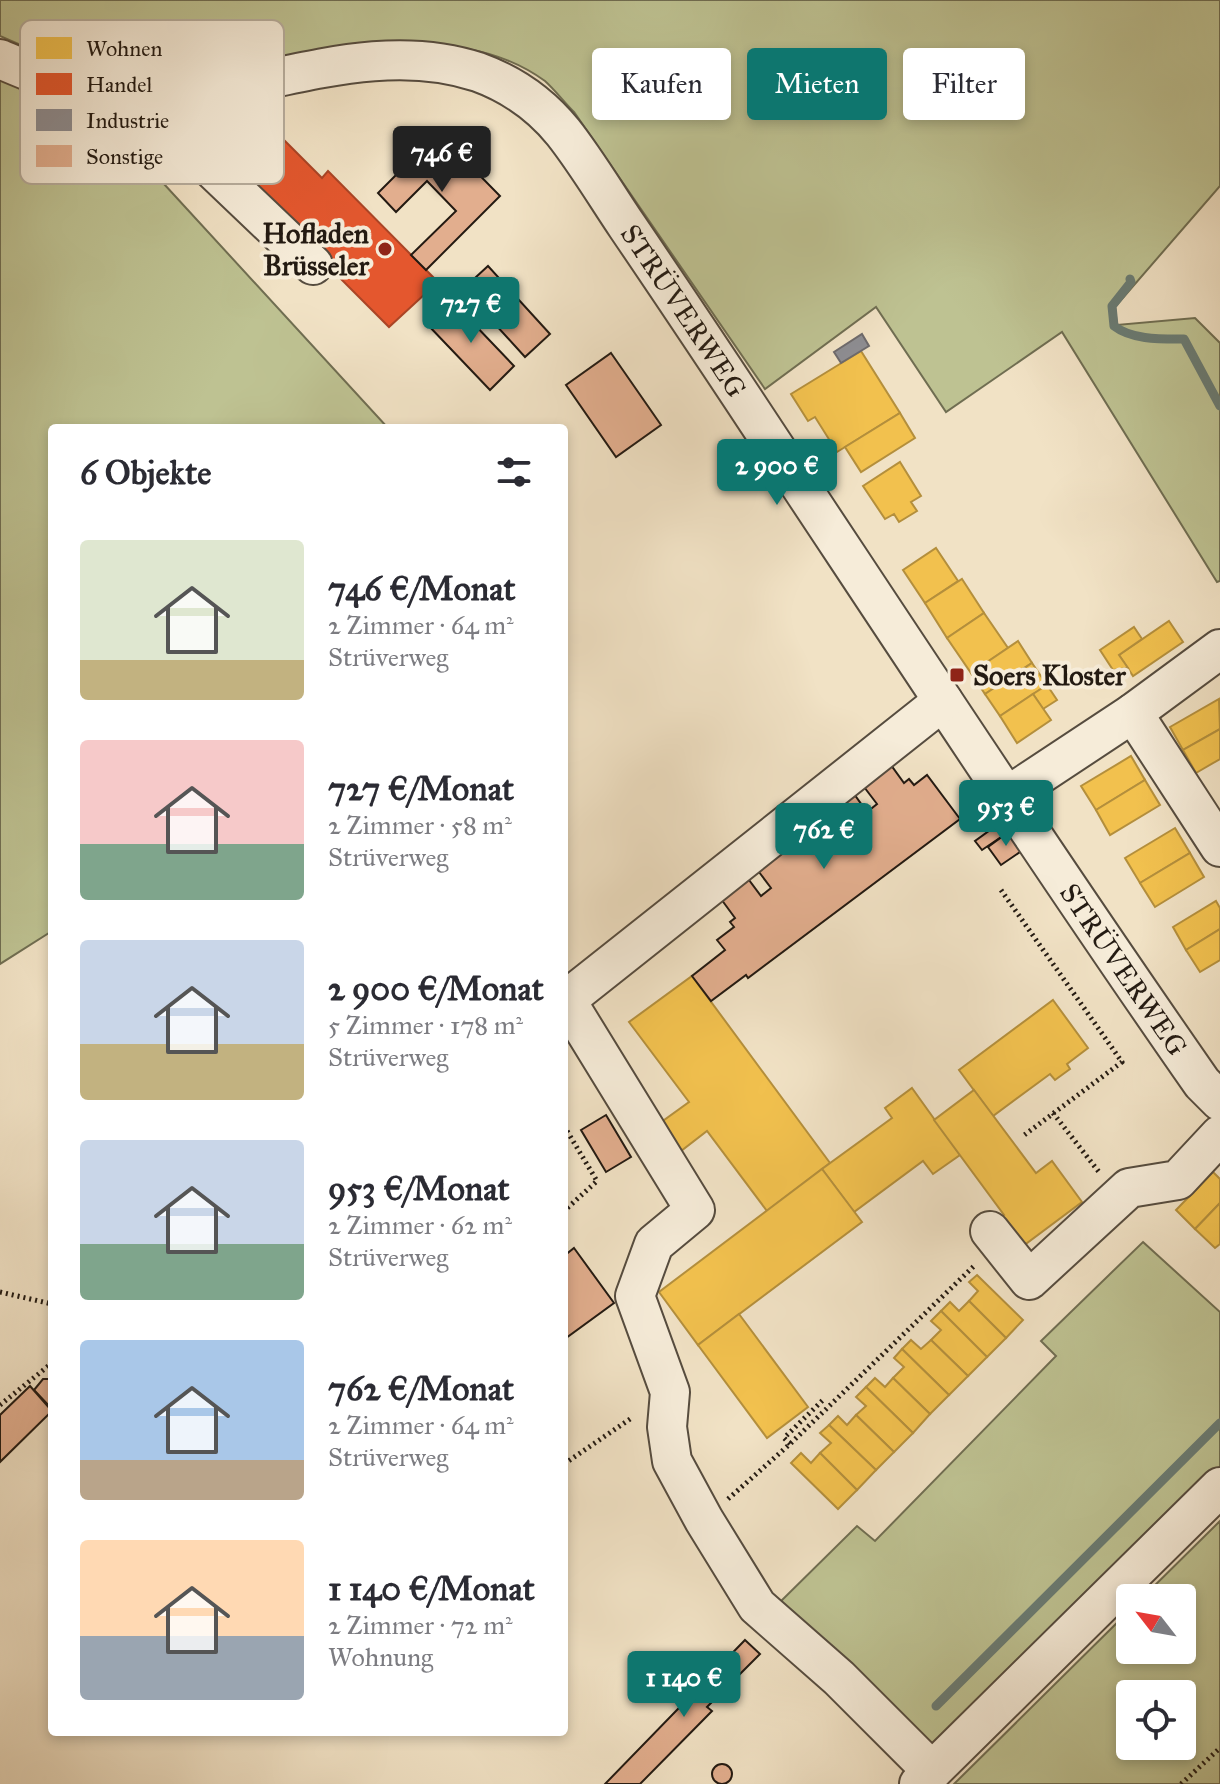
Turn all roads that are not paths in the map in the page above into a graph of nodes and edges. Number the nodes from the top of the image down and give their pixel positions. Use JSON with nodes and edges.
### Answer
{"nodes":[{"id":1,"x":0,"y":59,"type":"edge"},
{"id":2,"x":20,"y":68,"type":"edge"},
{"id":3,"x":284,"y":78,"type":"edge"},
{"id":4,"x":228,"y":184,"type":"edge"},
{"id":5,"x":313,"y":265,"type":"dead end"},
{"id":6,"x":1220,"y":649,"type":"edge"},
{"id":7,"x":943,"y":701,"type":"junction"},
{"id":8,"x":1133,"y":713,"type":"junction"},
{"id":9,"x":1006,"y":797,"type":"junction"},
{"id":10,"x":1220,"y":847,"type":"edge"},
{"id":11,"x":568,"y":998,"type":"edge"},
{"id":12,"x":568,"y":1003,"type":"edge"},
{"id":13,"x":1220,"y":1101,"type":"edge"},
{"id":14,"x":1220,"y":1135,"type":"edge"},
{"id":15,"x":982,"y":1247,"type":"road end"},
{"id":16,"x":1220,"y":1487,"type":"edge"},
{"id":17,"x":926,"y":1778,"type":"edge"}],
"edges":[{"from":1,"to":2,"type":"street","name":"STRÜVERWEG"},
{"from":3,"to":7,"type":"street","name":"STRÜVERWEG"},
{"from":4,"to":5,"type":"street"},
{"from":6,"to":8,"type":"street"},
{"from":7,"to":9,"type":"street","name":"STRÜVERWEG"},
{"from":7,"to":11,"type":"street"},
{"from":8,"to":9,"type":"street"},
{"from":8,"to":10,"type":"street"},
{"from":9,"to":13,"type":"street","name":"STRÜVERWEG"},
{"from":12,"to":17,"type":"street"},
{"from":14,"to":15,"type":"street"},
{"from":16,"to":17,"type":"street"}]}
